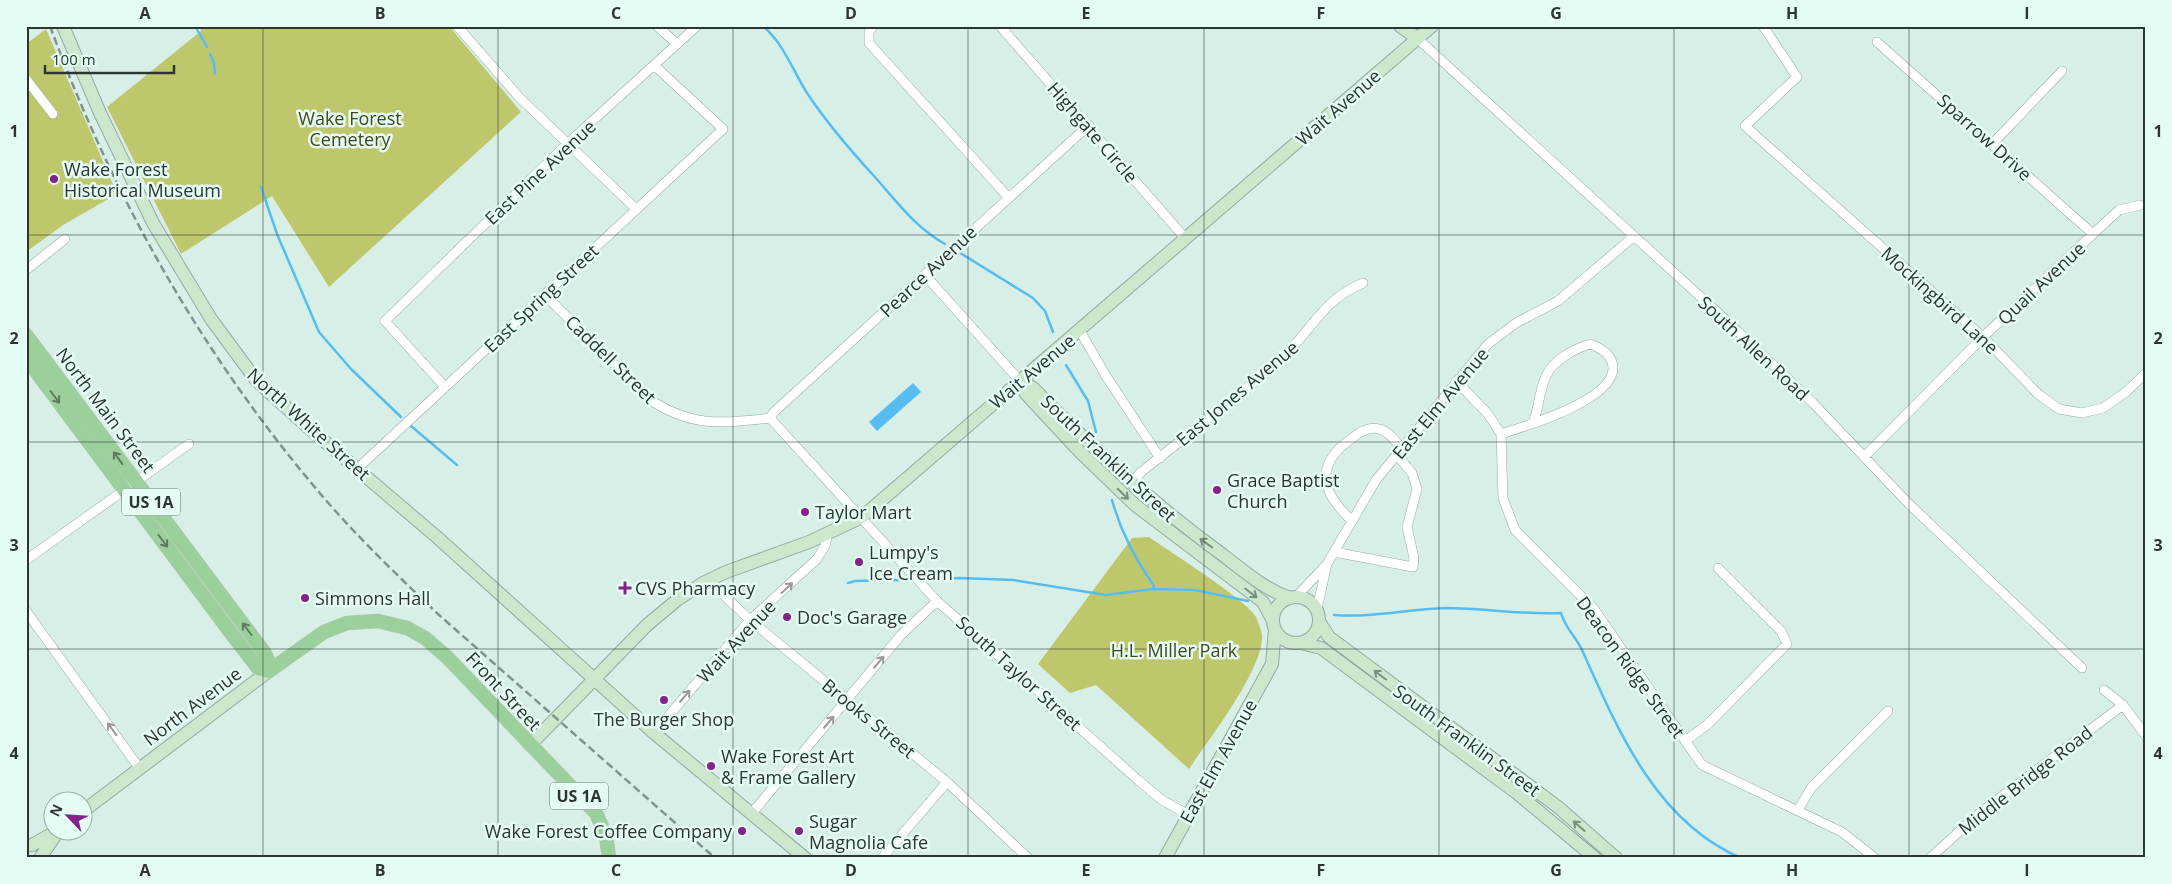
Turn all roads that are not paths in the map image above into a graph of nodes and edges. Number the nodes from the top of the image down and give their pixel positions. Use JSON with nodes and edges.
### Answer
{"nodes":[{"id":1,"x":63,"y":26,"type":"edge"},
{"id":2,"x":457,"y":26,"type":"edge"},
{"id":3,"x":657,"y":26,"type":"edge"},
{"id":4,"x":697,"y":26,"type":"edge"},
{"id":5,"x":873,"y":26,"type":"edge"},
{"id":6,"x":1000,"y":26,"type":"edge"},
{"id":7,"x":1400,"y":26,"type":"edge"},
{"id":8,"x":1432,"y":26,"type":"edge"},
{"id":9,"x":1763,"y":26,"type":"edge"},
{"id":10,"x":1417,"y":38,"type":"junction"},
{"id":11,"x":1877,"y":42,"type":"dead end"},
{"id":12,"x":677,"y":44,"type":"junction"},
{"id":13,"x":655,"y":66,"type":"junction"},
{"id":14,"x":2062,"y":71,"type":"dead end"},
{"id":15,"x":26,"y":79,"type":"edge"},
{"id":16,"x":53,"y":114,"type":"dead end"},
{"id":17,"x":1088,"y":125,"type":"junction"},
{"id":18,"x":1993,"y":143,"type":"junction"},
{"id":19,"x":567,"y":144,"type":"junction"},
{"id":20,"x":1008,"y":197,"type":"junction"},
{"id":21,"x":2140,"y":205,"type":"dead end"},
{"id":22,"x":636,"y":209,"type":"junction"},
{"id":23,"x":2093,"y":234,"type":"junction"},
{"id":24,"x":1633,"y":237,"type":"junction"},
{"id":25,"x":1185,"y":238,"type":"junction"},
{"id":26,"x":66,"y":239,"type":"dead end"},
{"id":27,"x":26,"y":270,"type":"edge"},
{"id":28,"x":925,"y":275,"type":"junction"},
{"id":29,"x":1363,"y":283,"type":"dead end"},
{"id":30,"x":545,"y":295,"type":"junction"},
{"id":31,"x":1080,"y":331,"type":"junction"},
{"id":32,"x":26,"y":335,"type":"edge"},
{"id":33,"x":1983,"y":337,"type":"junction"},
{"id":34,"x":26,"y":358,"type":"edge"},
{"id":35,"x":2146,"y":374,"type":"edge"},
{"id":36,"x":1020,"y":381,"type":"junction"},
{"id":37,"x":1456,"y":381,"type":"junction"},
{"id":38,"x":445,"y":387,"type":"junction"},
{"id":39,"x":770,"y":418,"type":"junction"},
{"id":40,"x":1533,"y":423,"type":"junction"},
{"id":41,"x":1501,"y":434,"type":"junction"},
{"id":42,"x":189,"y":444,"type":"dead end"},
{"id":43,"x":1400,"y":452,"type":"junction"},
{"id":44,"x":1864,"y":457,"type":"junction"},
{"id":45,"x":1160,"y":458,"type":"junction"},
{"id":46,"x":358,"y":468,"type":"junction"},
{"id":47,"x":1132,"y":484,"type":"junction"},
{"id":48,"x":130,"y":486,"type":"junction"},
{"id":49,"x":862,"y":518,"type":"junction"},
{"id":50,"x":1352,"y":521,"type":"junction"},
{"id":51,"x":828,"y":534,"type":"junction"},
{"id":52,"x":1334,"y":552,"type":"junction"},
{"id":53,"x":26,"y":560,"type":"edge"},
{"id":54,"x":1327,"y":564,"type":"junction"},
{"id":55,"x":1718,"y":568,"type":"dead end"},
{"id":56,"x":708,"y":580,"type":"junction"},
{"id":57,"x":1293,"y":597,"type":"junction"},
{"id":58,"x":937,"y":601,"type":"junction"},
{"id":59,"x":1317,"y":609,"type":"junction"},
{"id":60,"x":26,"y":611,"type":"edge"},
{"id":61,"x":750,"y":620,"type":"junction"},
{"id":62,"x":1320,"y":622,"type":"junction"},
{"id":63,"x":1274,"y":625,"type":"junction"},
{"id":64,"x":324,"y":632,"type":"joint"},
{"id":65,"x":1297,"y":643,"type":"junction"},
{"id":66,"x":1272,"y":664,"type":"junction"},
{"id":67,"x":2082,"y":668,"type":"dead end"},
{"id":68,"x":269,"y":671,"type":"junction"},
{"id":69,"x":595,"y":678,"type":"junction"},
{"id":70,"x":2104,"y":690,"type":"dead end"},
{"id":71,"x":848,"y":700,"type":"junction"},
{"id":72,"x":2123,"y":705,"type":"junction"},
{"id":73,"x":1888,"y":710,"type":"dead end"},
{"id":74,"x":654,"y":733,"type":"junction"},
{"id":75,"x":2146,"y":736,"type":"edge"},
{"id":76,"x":1685,"y":741,"type":"junction"},
{"id":77,"x":530,"y":745,"type":"junction"},
{"id":78,"x":140,"y":769,"type":"junction"},
{"id":79,"x":947,"y":782,"type":"junction"},
{"id":80,"x":92,"y":805,"type":"edge"},
{"id":81,"x":1798,"y":810,"type":"junction"},
{"id":82,"x":752,"y":813,"type":"junction"},
{"id":83,"x":1189,"y":815,"type":"junction"},
{"id":84,"x":42,"y":840,"type":"edge"},
{"id":85,"x":50,"y":842,"type":"edge"},
{"id":86,"x":26,"y":846,"type":"edge"},
{"id":87,"x":26,"y":850,"type":"edge"},
{"id":88,"x":34,"y":858,"type":"edge"},
{"id":89,"x":40,"y":858,"type":"edge"},
{"id":90,"x":609,"y":858,"type":"edge"},
{"id":91,"x":805,"y":858,"type":"edge"},
{"id":92,"x":882,"y":858,"type":"edge"},
{"id":93,"x":1028,"y":858,"type":"edge"},
{"id":94,"x":1165,"y":858,"type":"edge"},
{"id":95,"x":1595,"y":858,"type":"edge"},
{"id":96,"x":1616,"y":858,"type":"edge"},
{"id":97,"x":1875,"y":858,"type":"edge"},
{"id":98,"x":1930,"y":858,"type":"edge"}],
"edges":[{"from":1,"to":46,"type":"street","name":"North White Street"},
{"from":2,"to":19,"type":"street"},
{"from":3,"to":12,"type":"street"},
{"from":4,"to":12,"type":"street","name":"East Pine Avenue"},
{"from":5,"to":20,"type":"street"},
{"from":6,"to":17,"type":"street","name":"Highgate Circle"},
{"from":7,"to":10,"type":"street"},
{"from":8,"to":10,"type":"street","name":"Wait Avenue"},
{"from":9,"to":33,"type":"street","name":"Mockingbird Lane"},
{"from":10,"to":24,"type":"street","name":"South Allen Road"},
{"from":10,"to":25,"type":"street","name":"Wait Avenue"},
{"from":11,"to":18,"type":"street","name":"Sparrow Drive"},
{"from":12,"to":13,"type":"street","name":"East Pine Avenue"},
{"from":13,"to":19,"type":"street","name":"East Pine Avenue"},
{"from":13,"to":22,"type":"street","name":"East Spring Street"},
{"from":14,"to":18,"type":"street"},
{"from":15,"to":16,"type":"street"},
{"from":17,"to":20,"type":"street","name":"Pearce Avenue"},
{"from":17,"to":25,"type":"street","name":"Highgate Circle"},
{"from":18,"to":23,"type":"street","name":"Sparrow Drive"},
{"from":19,"to":22,"type":"street"},
{"from":19,"to":38,"type":"street","name":"East Pine Avenue"},
{"from":20,"to":28,"type":"street","name":"Pearce Avenue"},
{"from":21,"to":23,"type":"street","name":"Quail Avenue"},
{"from":22,"to":30,"type":"street","name":"East Spring Street"},
{"from":23,"to":33,"type":"street","name":"Quail Avenue"},
{"from":24,"to":37,"type":"street","name":"East Elm Avenue"},
{"from":24,"to":44,"type":"street","name":"South Allen Road"},
{"from":25,"to":31,"type":"street","name":"Wait Avenue"},
{"from":26,"to":27,"type":"street"},
{"from":28,"to":36,"type":"street"},
{"from":28,"to":39,"type":"street","name":"Pearce Avenue"},
{"from":29,"to":45,"type":"street","name":"East Jones Avenue"},
{"from":30,"to":38,"type":"street","name":"East Spring Street"},
{"from":30,"to":39,"type":"street","name":"Caddell Street"},
{"from":31,"to":36,"type":"street","name":"Wait Avenue"},
{"from":31,"to":45,"type":"street"},
{"from":48,"to":32,"type":"main road","name":"North Main Street","number":"US 1A","one_way":true},
{"from":33,"to":35,"type":"street","name":"Mockingbird Lane"},
{"from":33,"to":44,"type":"street","name":"Quail Avenue"},
{"from":34,"to":48,"type":"main road","name":"North Main Street","one_way":true},
{"from":36,"to":47,"type":"street","name":"South Franklin Street"},
{"from":36,"to":49,"type":"street","name":"Wait Avenue"},
{"from":36,"to":63,"type":"street","name":"South Franklin Street","one_way":true},
{"from":37,"to":41,"type":"street"},
{"from":37,"to":43,"type":"street","name":"East Elm Avenue"},
{"from":38,"to":46,"type":"street","name":"East Spring Street"},
{"from":39,"to":49,"type":"street","name":"South Taylor Street"},
{"from":40,"to":40,"type":"street"},
{"from":40,"to":41,"type":"street"},
{"from":41,"to":76,"type":"street","name":"Deacon Ridge Street"},
{"from":42,"to":48,"type":"street"},
{"from":43,"to":50,"type":"street","name":"East Elm Avenue"},
{"from":43,"to":50,"type":"street"},
{"from":43,"to":52,"type":"street"},
{"from":44,"to":67,"type":"street","name":"South Allen Road"},
{"from":45,"to":47,"type":"street","name":"East Jones Avenue"},
{"from":46,"to":69,"type":"street","name":"North White Street"},
{"from":57,"to":47,"type":"street","name":"South Franklin Street","one_way":true},
{"from":48,"to":53,"type":"street"},
{"from":48,"to":68,"type":"main road","name":"North Main Street","number":"US 1A"},
{"from":49,"to":51,"type":"street","name":"Wait Avenue"},
{"from":49,"to":58,"type":"street","name":"South Taylor Street"},
{"from":50,"to":52,"type":"street","name":"East Elm Avenue"},
{"from":51,"to":56,"type":"street"},
{"from":61,"to":51,"type":"street","name":"Wait Avenue","one_way":true},
{"from":52,"to":54,"type":"street","name":"East Elm Avenue"},
{"from":54,"to":57,"type":"street","name":"East Elm Avenue"},
{"from":54,"to":59,"type":"street","name":"East Elm Avenue"},
{"from":55,"to":76,"type":"street"},
{"from":56,"to":61,"type":"street","name":"Brooks Street"},
{"from":56,"to":69,"type":"street"},
{"from":57,"to":59,"type":"street"},
{"from":57,"to":63,"type":"street"},
{"from":71,"to":58,"type":"street","one_way":true},
{"from":58,"to":83,"type":"street","name":"South Taylor Street"},
{"from":59,"to":62,"type":"street"},
{"from":78,"to":60,"type":"street","one_way":true},
{"from":61,"to":71,"type":"street","name":"Brooks Street"},
{"from":74,"to":61,"type":"street","name":"Wait Avenue","one_way":true},
{"from":62,"to":65,"type":"street"},
{"from":96,"to":62,"type":"street","name":"South Franklin Street","one_way":true},
{"from":63,"to":65,"type":"street"},
{"from":63,"to":66,"type":"street","name":"East Elm Avenue"},
{"from":64,"to":68,"type":"main road","name":"North Avenue","number":"US 1A"},
{"from":64,"to":77,"type":"main road","name":"Front Street","number":"US 1A"},
{"from":65,"to":66,"type":"street","name":"East Elm Avenue"},
{"from":65,"to":95,"type":"street","name":"South Franklin Street"},
{"from":66,"to":83,"type":"street","name":"East Elm Avenue"},
{"from":68,"to":78,"type":"street","name":"North Avenue"},
{"from":69,"to":74,"type":"street","name":"North White Street"},
{"from":69,"to":77,"type":"street"},
{"from":70,"to":72,"type":"street"},
{"from":71,"to":79,"type":"street","name":"Brooks Street"},
{"from":82,"to":71,"type":"street","one_way":true},
{"from":72,"to":75,"type":"street"},
{"from":72,"to":98,"type":"street","name":"Middle Bridge Road"},
{"from":73,"to":81,"type":"street"},
{"from":74,"to":82,"type":"street","name":"North White Street"},
{"from":76,"to":81,"type":"street","name":"Deacon Ridge Street"},
{"from":77,"to":90,"type":"main road","name":"Front Street","number":"US 1A"},
{"from":78,"to":80,"type":"street","name":"North Avenue"},
{"from":79,"to":92,"type":"street"},
{"from":79,"to":93,"type":"street","name":"Brooks Street"},
{"from":81,"to":97,"type":"street","name":"Deacon Ridge Street"},
{"from":82,"to":91,"type":"street","name":"North White Street"},
{"from":83,"to":94,"type":"street","name":"East Elm Avenue"},
{"from":84,"to":86,"type":"street"},
{"from":85,"to":89,"type":"street"},
{"from":87,"to":88,"type":"street"}]}
